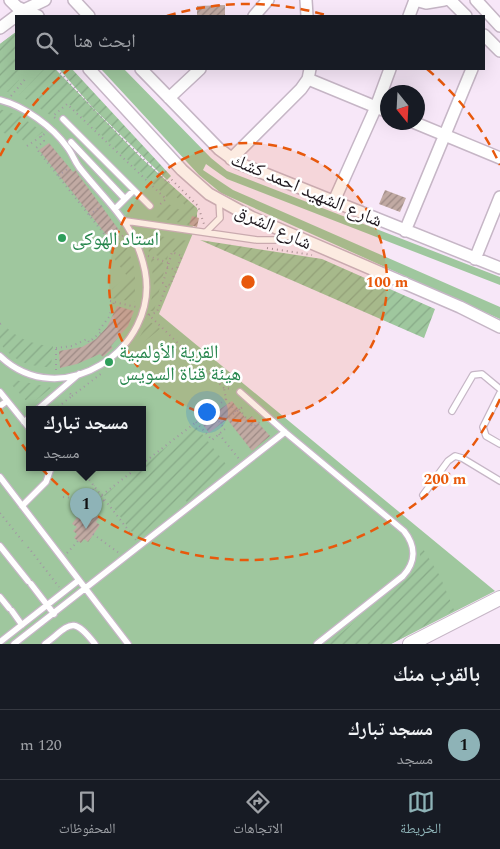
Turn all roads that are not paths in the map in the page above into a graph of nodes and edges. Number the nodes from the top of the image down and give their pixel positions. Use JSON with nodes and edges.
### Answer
{"nodes":[{"id":1,"x":10,"y":0,"type":"edge"},
{"id":2,"x":46,"y":0,"type":"edge"},
{"id":3,"x":74,"y":0,"type":"edge"},
{"id":4,"x":268,"y":0,"type":"edge"},
{"id":5,"x":306,"y":0,"type":"edge"},
{"id":6,"x":415,"y":0,"type":"edge"},
{"id":7,"x":444,"y":0,"type":"edge"},
{"id":8,"x":450,"y":0,"type":"edge"},
{"id":9,"x":476,"y":0,"type":"edge"},
{"id":10,"x":24,"y":10,"type":"junction"},
{"id":11,"x":17,"y":15,"type":"edge"},
{"id":12,"x":36,"y":15,"type":"edge"},
{"id":13,"x":89,"y":15,"type":"edge"},
{"id":14,"x":255,"y":15,"type":"edge"},
{"id":15,"x":307,"y":15,"type":"edge"},
{"id":16,"x":409,"y":15,"type":"edge"},
{"id":17,"x":465,"y":15,"type":"edge"},
{"id":18,"x":15,"y":17,"type":"edge"},
{"id":19,"x":498,"y":24,"type":"edge"},
{"id":20,"x":0,"y":28,"type":"edge"},
{"id":21,"x":485,"y":35,"type":"edge"},
{"id":22,"x":485,"y":37,"type":"edge"},
{"id":23,"x":500,"y":52,"type":"edge"},
{"id":24,"x":89,"y":70,"type":"edge"},
{"id":25,"x":142,"y":70,"type":"edge"},
{"id":26,"x":199,"y":70,"type":"edge"},
{"id":27,"x":390,"y":70,"type":"edge"},
{"id":28,"x":472,"y":70,"type":"edge"},
{"id":29,"x":309,"y":74,"type":"edge"},
{"id":30,"x":169,"y":98,"type":"junction"},
{"id":31,"x":3,"y":100,"type":"edge"},
{"id":32,"x":376,"y":107,"type":"junction"},
{"id":33,"x":380,"y":109,"type":"edge"},
{"id":34,"x":63,"y":119,"type":"dead end"},
{"id":35,"x":425,"y":127,"type":"edge"},
{"id":36,"x":78,"y":135,"type":"junction"},
{"id":37,"x":445,"y":136,"type":"junction"},
{"id":38,"x":69,"y":144,"type":"junction"},
{"id":39,"x":500,"y":158,"type":"edge"},
{"id":40,"x":231,"y":159,"type":"junction"},
{"id":41,"x":134,"y":190,"type":"junction"},
{"id":42,"x":500,"y":197,"type":"edge"},
{"id":43,"x":125,"y":199,"type":"junction"},
{"id":44,"x":219,"y":200,"type":"junction"},
{"id":45,"x":334,"y":201,"type":"junction"},
{"id":46,"x":150,"y":206,"type":"dead end"},
{"id":47,"x":116,"y":208,"type":"junction"},
{"id":48,"x":126,"y":221,"type":"junction"},
{"id":49,"x":405,"y":231,"type":"junction"},
{"id":50,"x":207,"y":232,"type":"junction"},
{"id":51,"x":292,"y":235,"type":"junction"},
{"id":52,"x":475,"y":259,"type":"junction"},
{"id":53,"x":500,"y":268,"type":"edge"},
{"id":54,"x":500,"y":327,"type":"edge"},
{"id":55,"x":0,"y":356,"type":"edge"},
{"id":56,"x":79,"y":374,"type":"junction"},
{"id":57,"x":500,"y":391,"type":"edge"},
{"id":58,"x":0,"y":392,"type":"edge"},
{"id":59,"x":240,"y":392,"type":"road end"},
{"id":60,"x":7,"y":401,"type":"junction"},
{"id":61,"x":0,"y":406,"type":"edge"},
{"id":62,"x":42,"y":406,"type":"edge"},
{"id":63,"x":452,"y":411,"type":"dead end"},
{"id":64,"x":24,"y":422,"type":"joint"},
{"id":65,"x":26,"y":424,"type":"edge"},
{"id":66,"x":285,"y":432,"type":"junction"},
{"id":67,"x":500,"y":444,"type":"edge"},
{"id":68,"x":50,"y":471,"type":"edge"},
{"id":69,"x":0,"y":478,"type":"edge"},
{"id":70,"x":500,"y":481,"type":"edge"},
{"id":71,"x":424,"y":495,"type":"dead end"},
{"id":72,"x":22,"y":506,"type":"junction"},
{"id":73,"x":0,"y":546,"type":"edge"},
{"id":74,"x":79,"y":580,"type":"junction"},
{"id":75,"x":86,"y":589,"type":"junction"},
{"id":76,"x":0,"y":597,"type":"edge"},
{"id":77,"x":500,"y":598,"type":"edge"},
{"id":78,"x":47,"y":605,"type":"junction"},
{"id":79,"x":54,"y":614,"type":"junction"},
{"id":80,"x":22,"y":625,"type":"junction"},
{"id":81,"x":0,"y":642,"type":"edge"},
{"id":82,"x":126,"y":643,"type":"edge"},
{"id":83,"x":14,"y":644,"type":"edge"},
{"id":84,"x":45,"y":644,"type":"edge"},
{"id":85,"x":95,"y":644,"type":"edge"},
{"id":86,"x":317,"y":644,"type":"edge"},
{"id":87,"x":410,"y":644,"type":"edge"}],
"edges":[{"from":1,"to":10,"type":"street"},
{"from":2,"to":10,"type":"street"},
{"from":3,"to":13,"type":"street"},
{"from":4,"to":14,"type":"street"},
{"from":5,"to":15,"type":"street"},
{"from":6,"to":7,"type":"street"},
{"from":6,"to":16,"type":"street"},
{"from":8,"to":17,"type":"street"},
{"from":9,"to":19,"type":"street"},
{"from":10,"to":11,"type":"street"},
{"from":10,"to":12,"type":"street"},
{"from":18,"to":20,"type":"street"},
{"from":19,"to":21,"type":"street"},
{"from":22,"to":23,"type":"street"},
{"from":24,"to":44,"type":"street","name":"شارع الشرق"},
{"from":25,"to":30,"type":"street","name":"شارع الشهيد احمد كشك"},
{"from":26,"to":30,"type":"street"},
{"from":27,"to":32,"type":"street"},
{"from":28,"to":37,"type":"street"},
{"from":29,"to":32,"type":"street"},
{"from":29,"to":40,"type":"street"},
{"from":30,"to":40,"type":"street","name":"شارع الشهيد احمد كشك"},
{"from":31,"to":38,"type":"lane"},
{"from":32,"to":33,"type":"street"},
{"from":32,"to":45,"type":"street"},
{"from":34,"to":36,"type":"lane"},
{"from":35,"to":37,"type":"street"},
{"from":36,"to":38,"type":"lane"},
{"from":36,"to":41,"type":"lane"},
{"from":37,"to":39,"type":"street"},
{"from":37,"to":49,"type":"street"},
{"from":38,"to":43,"type":"lane"},
{"from":38,"to":47,"type":"lane"},
{"from":40,"to":45,"type":"street","name":"شارع الشهيد احمد كشك"},
{"from":41,"to":43,"type":"lane"},
{"from":41,"to":46,"type":"lane"},
{"from":42,"to":52,"type":"street"},
{"from":43,"to":47,"type":"lane"},
{"from":44,"to":50,"type":"lane"},
{"from":44,"to":51,"type":"street","name":"شارع الشرق"},
{"from":45,"to":49,"type":"street","name":"شارع الشهيد احمد كشك"},
{"from":47,"to":48,"type":"lane"},
{"from":48,"to":50,"type":"lane"},
{"from":48,"to":56,"type":"lane"},
{"from":49,"to":52,"type":"street","name":"شارع الشهيد احمد كشك"},
{"from":50,"to":51,"type":"lane"},
{"from":51,"to":54,"type":"street","name":"شارع الشرق"},
{"from":52,"to":53,"type":"street","name":"شارع الشهيد احمد كشك"},
{"from":55,"to":56,"type":"lane"},
{"from":56,"to":62,"type":"lane"},
{"from":57,"to":63,"type":"lane"},
{"from":57,"to":67,"type":"lane"},
{"from":58,"to":60,"type":"lane"},
{"from":59,"to":66,"type":"lane"},
{"from":60,"to":61,"type":"lane"},
{"from":60,"to":64,"type":"lane"},
{"from":64,"to":65,"type":"lane"},
{"from":66,"to":75,"type":"lane"},
{"from":66,"to":86,"type":"lane"},
{"from":68,"to":72,"type":"lane"},
{"from":69,"to":72,"type":"lane"},
{"from":70,"to":71,"type":"lane"},
{"from":72,"to":74,"type":"lane"},
{"from":73,"to":78,"type":"lane"},
{"from":74,"to":75,"type":"lane"},
{"from":74,"to":78,"type":"lane"},
{"from":75,"to":79,"type":"lane"},
{"from":75,"to":82,"type":"lane"},
{"from":76,"to":80,"type":"lane"},
{"from":77,"to":87,"type":"street"},
{"from":78,"to":79,"type":"lane"},
{"from":78,"to":80,"type":"lane"},
{"from":79,"to":83,"type":"lane"},
{"from":80,"to":81,"type":"lane"},
{"from":84,"to":85,"type":"lane"}]}
